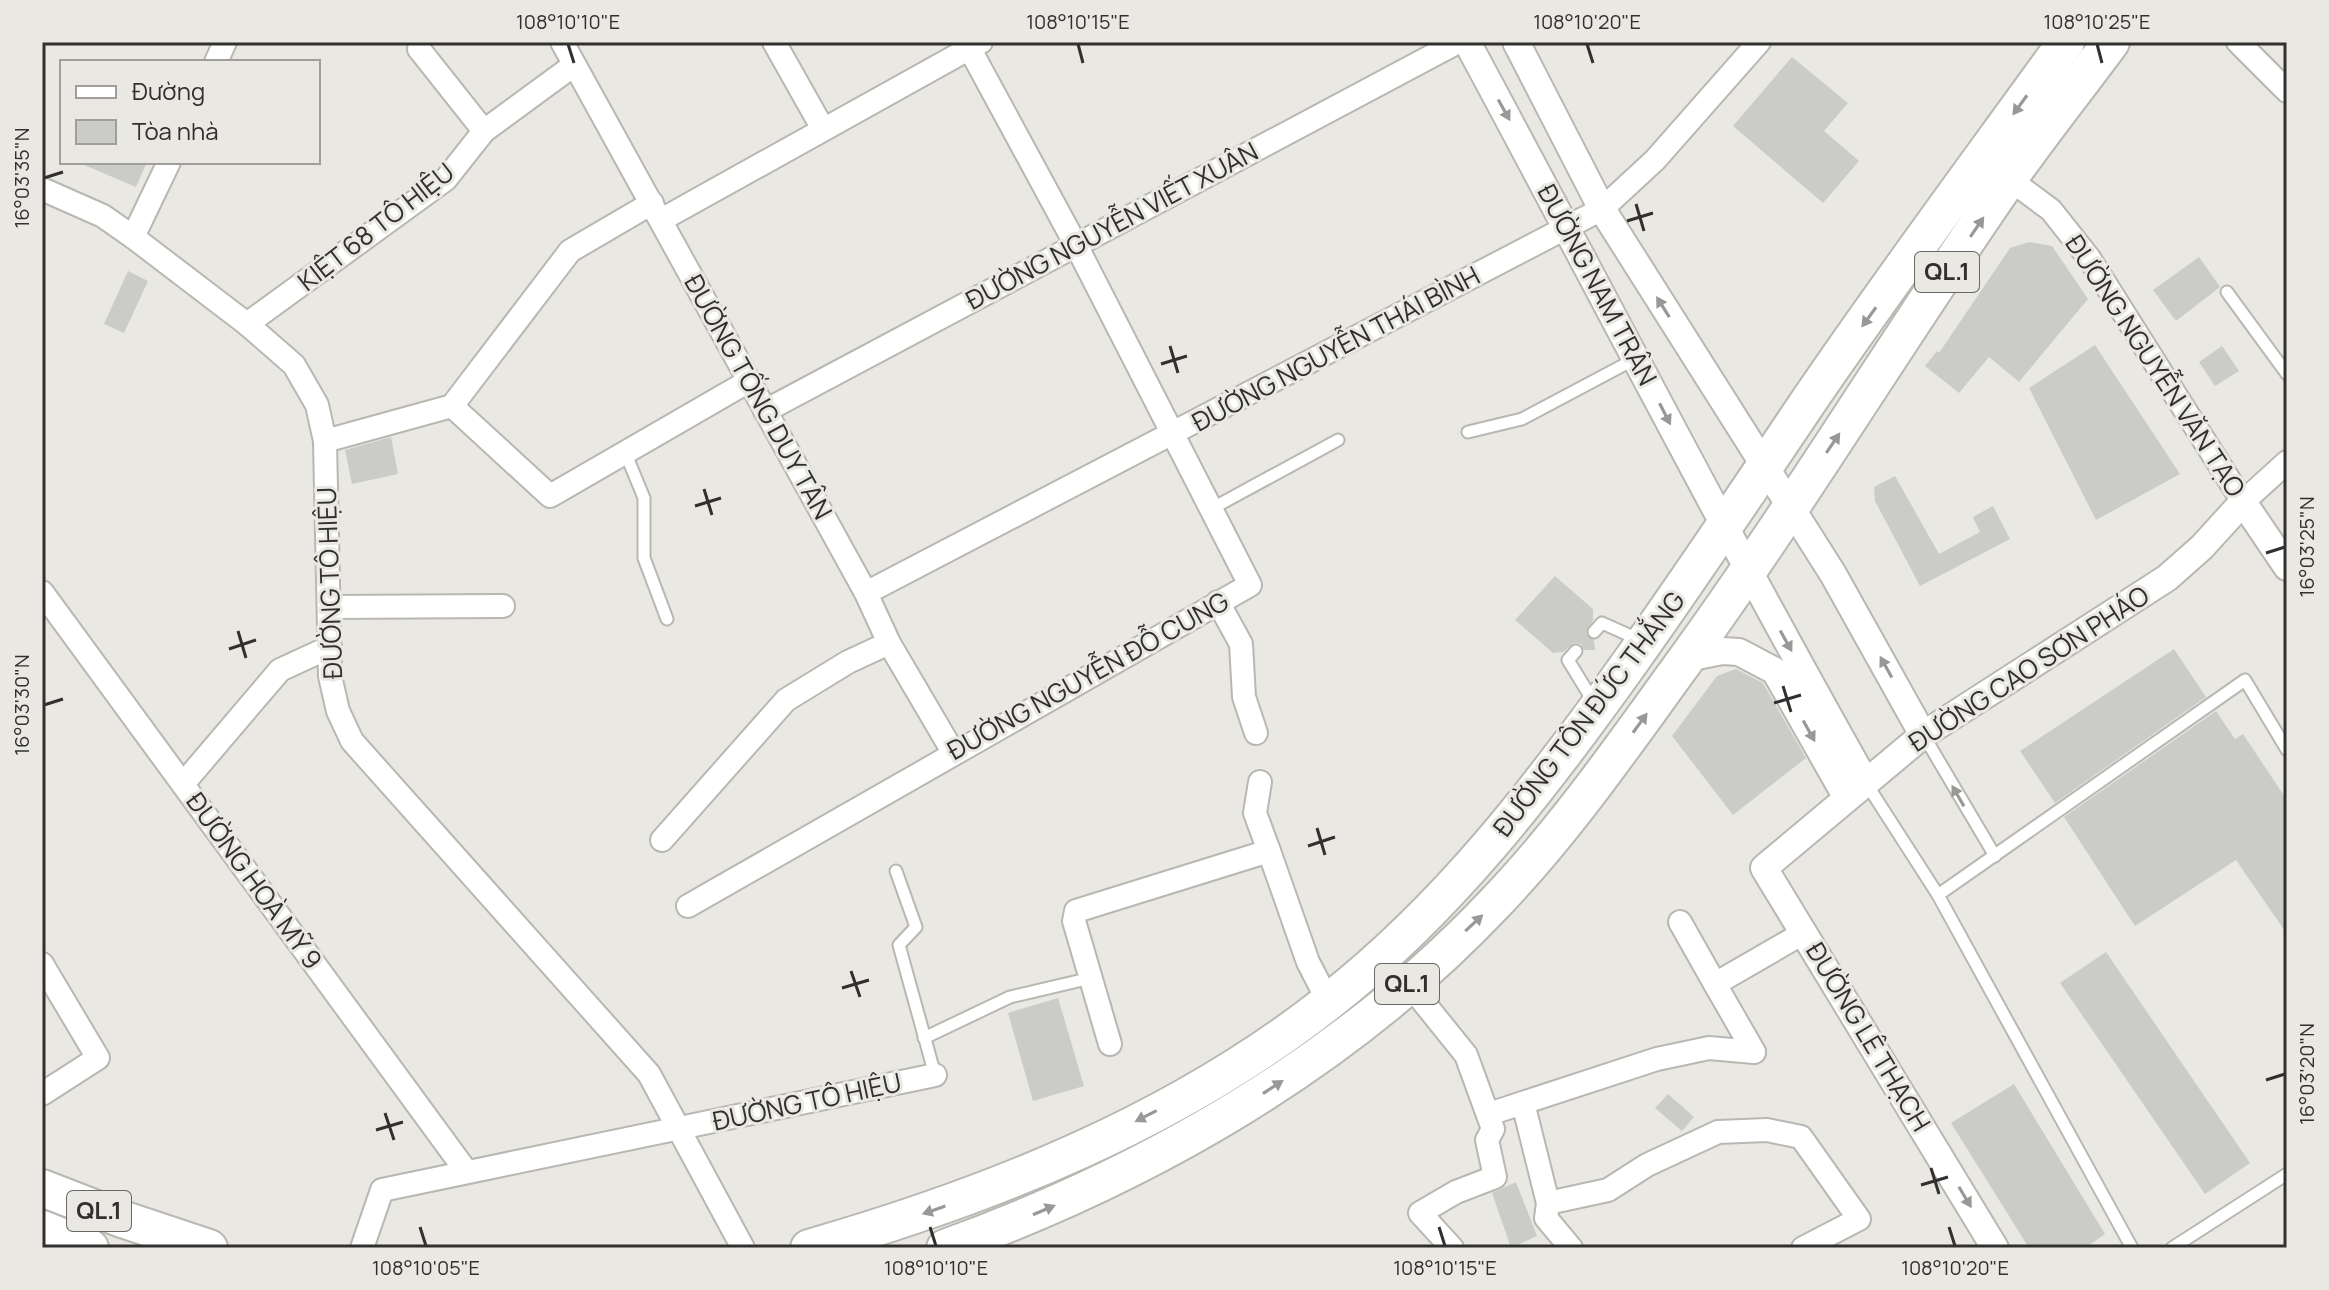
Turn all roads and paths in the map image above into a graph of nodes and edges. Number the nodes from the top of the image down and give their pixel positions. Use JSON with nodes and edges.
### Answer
{"nodes":[{"id":1,"x":562,"y":42,"type":"edge"},
{"id":2,"x":774,"y":42,"type":"edge"},
{"id":3,"x":1458,"y":42,"type":"edge"},
{"id":4,"x":1467,"y":42,"type":"edge"},
{"id":5,"x":1516,"y":42,"type":"edge"},
{"id":6,"x":1759,"y":42,"type":"edge"},
{"id":7,"x":2066,"y":42,"type":"edge"},
{"id":8,"x":2111,"y":42,"type":"edge"},
{"id":9,"x":2238,"y":42,"type":"edge"},
{"id":10,"x":972,"y":44,"type":"edge"},
{"id":11,"x":419,"y":49,"type":"dead end"},
{"id":12,"x":574,"y":65,"type":"junction"},
{"id":13,"x":2287,"y":91,"type":"edge"},
{"id":14,"x":823,"y":129,"type":"junction"},
{"id":15,"x":484,"y":131,"type":"junction"},
{"id":16,"x":168,"y":164,"type":"edge"},
{"id":17,"x":2009,"y":179,"type":"junction"},
{"id":18,"x":42,"y":189,"type":"edge"},
{"id":19,"x":1602,"y":209,"type":"junction"},
{"id":20,"x":656,"y":212,"type":"junction"},
{"id":21,"x":1567,"y":227,"type":"junction"},
{"id":22,"x":133,"y":237,"type":"junction"},
{"id":23,"x":1076,"y":245,"type":"junction"},
{"id":24,"x":2227,"y":292,"type":"dead end"},
{"id":25,"x":247,"y":324,"type":"junction"},
{"id":26,"x":1636,"y":358,"type":"junction"},
{"id":27,"x":2287,"y":374,"type":"edge"},
{"id":28,"x":749,"y":381,"type":"junction"},
{"id":29,"x":452,"y":406,"type":"junction"},
{"id":30,"x":765,"y":411,"type":"junction"},
{"id":31,"x":1468,"y":432,"type":"dead end"},
{"id":32,"x":1174,"y":434,"type":"junction"},
{"id":33,"x":1338,"y":440,"type":"dead end"},
{"id":34,"x":325,"y":441,"type":"junction"},
{"id":35,"x":625,"y":452,"type":"junction"},
{"id":36,"x":2287,"y":462,"type":"edge"},
{"id":37,"x":1765,"y":468,"type":"junction"},
{"id":38,"x":2243,"y":502,"type":"junction"},
{"id":39,"x":1211,"y":509,"type":"junction"},
{"id":40,"x":1792,"y":509,"type":"junction"},
{"id":41,"x":1725,"y":529,"type":"junction"},
{"id":42,"x":2287,"y":567,"type":"edge"},
{"id":43,"x":1749,"y":573,"type":"junction"},
{"id":44,"x":866,"y":593,"type":"junction"},
{"id":45,"x":1218,"y":602,"type":"junction"},
{"id":46,"x":48,"y":606,"type":"edge"},
{"id":47,"x":503,"y":606,"type":"dead end"},
{"id":48,"x":329,"y":607,"type":"junction"},
{"id":49,"x":667,"y":619,"type":"dead end"},
{"id":50,"x":1594,"y":632,"type":"dead end"},
{"id":51,"x":1644,"y":642,"type":"junction"},
{"id":52,"x":889,"y":643,"type":"junction"},
{"id":53,"x":330,"y":647,"type":"junction"},
{"id":54,"x":1576,"y":651,"type":"dead end"},
{"id":55,"x":1687,"y":658,"type":"junction"},
{"id":56,"x":1598,"y":708,"type":"junction"},
{"id":57,"x":1256,"y":733,"type":"dead end"},
{"id":58,"x":1923,"y":735,"type":"junction"},
{"id":59,"x":2287,"y":750,"type":"edge"},
{"id":60,"x":953,"y":752,"type":"junction"},
{"id":61,"x":1260,"y":782,"type":"dead end"},
{"id":62,"x":183,"y":784,"type":"junction"},
{"id":63,"x":1856,"y":790,"type":"junction"},
{"id":64,"x":662,"y":840,"type":"dead end"},
{"id":65,"x":1269,"y":851,"type":"junction"},
{"id":66,"x":1995,"y":856,"type":"junction"},
{"id":67,"x":1764,"y":868,"type":"joint"},
{"id":68,"x":896,"y":871,"type":"dead end"},
{"id":69,"x":1938,"y":895,"type":"junction"},
{"id":70,"x":688,"y":906,"type":"dead end"},
{"id":71,"x":1680,"y":922,"type":"dead end"},
{"id":72,"x":1805,"y":932,"type":"junction"},
{"id":73,"x":42,"y":964,"type":"edge"},
{"id":74,"x":1091,"y":978,"type":"junction"},
{"id":75,"x":1408,"y":983,"type":"junction"},
{"id":76,"x":1715,"y":984,"type":"junction"},
{"id":77,"x":1329,"y":1003,"type":"junction"},
{"id":78,"x":924,"y":1038,"type":"junction"},
{"id":79,"x":1110,"y":1044,"type":"dead end"},
{"id":80,"x":935,"y":1075,"type":"joint"},
{"id":81,"x":42,"y":1094,"type":"edge"},
{"id":82,"x":1523,"y":1103,"type":"junction"},
{"id":83,"x":1489,"y":1114,"type":"junction"},
{"id":84,"x":678,"y":1128,"type":"junction"},
{"id":85,"x":1083,"y":1148,"type":"junction"},
{"id":86,"x":466,"y":1171,"type":"junction"},
{"id":87,"x":2287,"y":1174,"type":"edge"},
{"id":88,"x":1102,"y":1185,"type":"junction"},
{"id":89,"x":42,"y":1188,"type":"edge"},
{"id":90,"x":1548,"y":1203,"type":"junction"},
{"id":91,"x":42,"y":1230,"type":"edge"},
{"id":92,"x":984,"y":1241,"type":"edge"},
{"id":93,"x":61,"y":1248,"type":"edge"},
{"id":94,"x":90,"y":1248,"type":"edge"},
{"id":95,"x":209,"y":1248,"type":"edge"},
{"id":96,"x":362,"y":1248,"type":"edge"},
{"id":97,"x":743,"y":1248,"type":"edge"},
{"id":98,"x":809,"y":1248,"type":"edge"},
{"id":99,"x":945,"y":1248,"type":"edge"},
{"id":100,"x":1452,"y":1248,"type":"edge"},
{"id":101,"x":1571,"y":1248,"type":"edge"},
{"id":102,"x":1803,"y":1248,"type":"edge"},
{"id":103,"x":1995,"y":1248,"type":"edge"},
{"id":104,"x":2132,"y":1248,"type":"edge"},
{"id":105,"x":2172,"y":1248,"type":"edge"}],
"edges":[{"from":1,"to":12,"type":"street","name":"ĐƯỜNG TỐNG DUY TÂN"},
{"from":2,"to":14,"type":"street"},
{"from":3,"to":23,"type":"street","name":"ĐƯỜNG NGUYỄN VIẾT XUÂN"},
{"from":4,"to":21,"type":"street","name":"ĐƯỜNG NAM TRÂN","one_way":true},
{"from":5,"to":19,"type":"street","name":"ĐƯỜNG NAM TRÂN"},
{"from":6,"to":19,"type":"street","name":"ĐƯỜNG NGUYỄN THÁI BÌNH"},
{"from":7,"to":37,"type":"highway","name":"ĐƯỜNG TÔN ĐỨC THẮNG","number":"QL.1","one_way":true},
{"from":8,"to":17,"type":"highway","name":"ĐƯỜNG TÔN ĐỨC THẮNG","number":"QL.1"},
{"from":9,"to":13,"type":"street"},
{"from":10,"to":14,"type":"street"},
{"from":10,"to":23,"type":"street","name":"ĐƯỜNG NGUYỄN ĐỖ CUNG"},
{"from":11,"to":15,"type":"street"},
{"from":12,"to":15,"type":"street","name":"KIỆT 68 TÔ HIỆU"},
{"from":12,"to":20,"type":"street","name":"ĐƯỜNG TỐNG DUY TÂN"},
{"from":14,"to":20,"type":"street"},
{"from":15,"to":25,"type":"street","name":"KIỆT 68 TÔ HIỆU"},
{"from":16,"to":22,"type":"street"},
{"from":17,"to":38,"type":"street","name":"ĐƯỜNG NGUYỄN VĂN TẠO"},
{"from":40,"to":17,"type":"highway","name":"ĐƯỜNG TÔN ĐỨC THẮNG","number":"QL.1","one_way":true},
{"from":18,"to":22,"type":"street","name":"ĐƯỜNG TÔ HIỆU"},
{"from":19,"to":21,"type":"street","name":"ĐƯỜNG NGUYỄN THÁI BÌNH"},
{"from":37,"to":19,"type":"street","name":"ĐƯỜNG NAM TRÂN","one_way":true},
{"from":20,"to":28,"type":"street","name":"ĐƯỜNG TỐNG DUY TÂN"},
{"from":20,"to":29,"type":"street"},
{"from":21,"to":26,"type":"street","name":"ĐƯỜNG NAM TRÂN"},
{"from":21,"to":32,"type":"street","name":"ĐƯỜNG NGUYỄN THÁI BÌNH"},
{"from":22,"to":25,"type":"street","name":"ĐƯỜNG TÔ HIỆU"},
{"from":23,"to":30,"type":"street","name":"ĐƯỜNG NGUYỄN VIẾT XUÂN"},
{"from":23,"to":32,"type":"street","name":"ĐƯỜNG NGUYỄN ĐỖ CUNG"},
{"from":24,"to":27,"type":"lane"},
{"from":25,"to":34,"type":"street","name":"ĐƯỜNG TÔ HIỆU"},
{"from":26,"to":31,"type":"lane"},
{"from":26,"to":41,"type":"street","name":"ĐƯỜNG NAM TRÂN","one_way":true},
{"from":28,"to":30,"type":"street","name":"ĐƯỜNG TỐNG DUY TÂN"},
{"from":28,"to":35,"type":"street"},
{"from":29,"to":34,"type":"street"},
{"from":29,"to":35,"type":"street"},
{"from":30,"to":44,"type":"street","name":"ĐƯỜNG TỐNG DUY TÂN"},
{"from":32,"to":39,"type":"street","name":"ĐƯỜNG NGUYỄN ĐỖ CUNG"},
{"from":32,"to":44,"type":"street","name":"ĐƯỜNG NGUYỄN THÁI BÌNH"},
{"from":33,"to":39,"type":"lane"},
{"from":34,"to":48,"type":"street","name":"ĐƯỜNG TÔ HIỆU"},
{"from":35,"to":49,"type":"lane"},
{"from":36,"to":38,"type":"street","name":"ĐƯỜNG CAO SƠN PHÁO"},
{"from":37,"to":40,"type":"street","name":"ĐƯỜNG NAM TRÂN"},
{"from":37,"to":41,"type":"highway","name":"ĐƯỜNG TÔN ĐỨC THẮNG","number":"QL.1"},
{"from":38,"to":42,"type":"street","name":"ĐƯỜNG NGUYỄN VĂN TẠO"},
{"from":38,"to":58,"type":"street","name":"ĐƯỜNG CAO SƠN PHÁO"},
{"from":39,"to":45,"type":"street","name":"ĐƯỜNG NGUYỄN ĐỖ CUNG"},
{"from":40,"to":43,"type":"highway","name":"ĐƯỜNG TÔN ĐỨC THẮNG","number":"QL.1"},
{"from":58,"to":40,"type":"street","one_way":true},
{"from":41,"to":43,"type":"street","name":"ĐƯỜNG NAM TRÂN"},
{"from":41,"to":51,"type":"highway","name":"ĐƯỜNG TÔN ĐỨC THẮNG","number":"QL.1"},
{"from":43,"to":55,"type":"highway","name":"ĐƯỜNG TÔN ĐỨC THẮNG","number":"QL.1"},
{"from":43,"to":63,"type":"street","one_way":true},
{"from":44,"to":52,"type":"street","name":"ĐƯỜNG TỐNG DUY TÂN"},
{"from":45,"to":57,"type":"street"},
{"from":45,"to":60,"type":"street","name":"ĐƯỜNG NGUYỄN ĐỖ CUNG"},
{"from":46,"to":62,"type":"street","name":"ĐƯỜNG HOÀ MỸ 9"},
{"from":47,"to":48,"type":"street"},
{"from":48,"to":53,"type":"street","name":"ĐƯỜNG TÔ HIỆU"},
{"from":50,"to":51,"type":"lane"},
{"from":51,"to":56,"type":"highway","name":"ĐƯỜNG TÔN ĐỨC THẮNG","number":"QL.1"},
{"from":52,"to":60,"type":"street","name":"ĐƯỜNG TỐNG DUY TÂN"},
{"from":52,"to":64,"type":"street"},
{"from":53,"to":62,"type":"street"},
{"from":53,"to":84,"type":"street","name":"ĐƯỜNG TÔ HIỆU"},
{"from":54,"to":56,"type":"lane"},
{"from":55,"to":63,"type":"street","one_way":true},
{"from":75,"to":55,"type":"highway","name":"ĐƯỜNG TÔN ĐỨC THẮNG","number":"QL.1","one_way":true},
{"from":56,"to":77,"type":"highway","name":"ĐƯỜNG TÔN ĐỨC THẮNG","number":"QL.1"},
{"from":58,"to":63,"type":"street","name":"ĐƯỜNG CAO SƠN PHÁO"},
{"from":66,"to":58,"type":"lane","one_way":true},
{"from":59,"to":66,"type":"lane"},
{"from":60,"to":70,"type":"street","name":"ĐƯỜNG NGUYỄN ĐỖ CUNG"},
{"from":61,"to":65,"type":"street"},
{"from":62,"to":86,"type":"street","name":"ĐƯỜNG HOÀ MỸ 9"},
{"from":63,"to":67,"type":"street","name":"ĐƯỜNG CAO SƠN PHÁO"},
{"from":63,"to":69,"type":"lane"},
{"from":65,"to":74,"type":"street"},
{"from":65,"to":77,"type":"street"},
{"from":66,"to":69,"type":"lane"},
{"from":67,"to":72,"type":"street","name":"ĐƯỜNG LÊ THẠCH"},
{"from":68,"to":78,"type":"lane"},
{"from":69,"to":104,"type":"lane"},
{"from":71,"to":76,"type":"street"},
{"from":72,"to":76,"type":"street"},
{"from":72,"to":103,"type":"street","name":"ĐƯỜNG LÊ THẠCH","one_way":true},
{"from":73,"to":81,"type":"street"},
{"from":74,"to":78,"type":"lane"},
{"from":74,"to":79,"type":"street"},
{"from":75,"to":83,"type":"street"},
{"from":88,"to":75,"type":"highway","name":"ĐƯỜNG TÔN ĐỨC THẮNG","number":"QL.1","one_way":true},
{"from":76,"to":82,"type":"street"},
{"from":77,"to":85,"type":"highway","name":"ĐƯỜNG TÔN ĐỨC THẮNG","number":"QL.1","one_way":true},
{"from":78,"to":80,"type":"lane"},
{"from":80,"to":84,"type":"street","name":"ĐƯỜNG TÔ HIỆU"},
{"from":82,"to":83,"type":"street"},
{"from":82,"to":90,"type":"street"},
{"from":83,"to":100,"type":"street"},
{"from":84,"to":86,"type":"street","name":"ĐƯỜNG TÔ HIỆU"},
{"from":84,"to":97,"type":"street","name":"ĐƯỜNG TÔ HIỆU"},
{"from":85,"to":88,"type":"highway"},
{"from":85,"to":98,"type":"highway","name":"ĐƯỜNG TÔN ĐỨC THẮNG","number":"QL.1","one_way":true},
{"from":86,"to":96,"type":"street","name":"ĐƯỜNG TÔ HIỆU"},
{"from":87,"to":105,"type":"lane"},
{"from":92,"to":88,"type":"highway","name":"ĐƯỜNG TÔN ĐỨC THẮNG","number":"QL.1","one_way":true},
{"from":89,"to":95,"type":"highway","number":"QL.1"},
{"from":90,"to":101,"type":"street"},
{"from":90,"to":102,"type":"street"},
{"from":91,"to":93,"type":"highway"},
{"from":91,"to":94,"type":"highway","number":"QL.1"},
{"from":92,"to":99,"type":"highway","name":"ĐƯỜNG TÔN ĐỨC THẮNG","number":"QL.1"}]}
